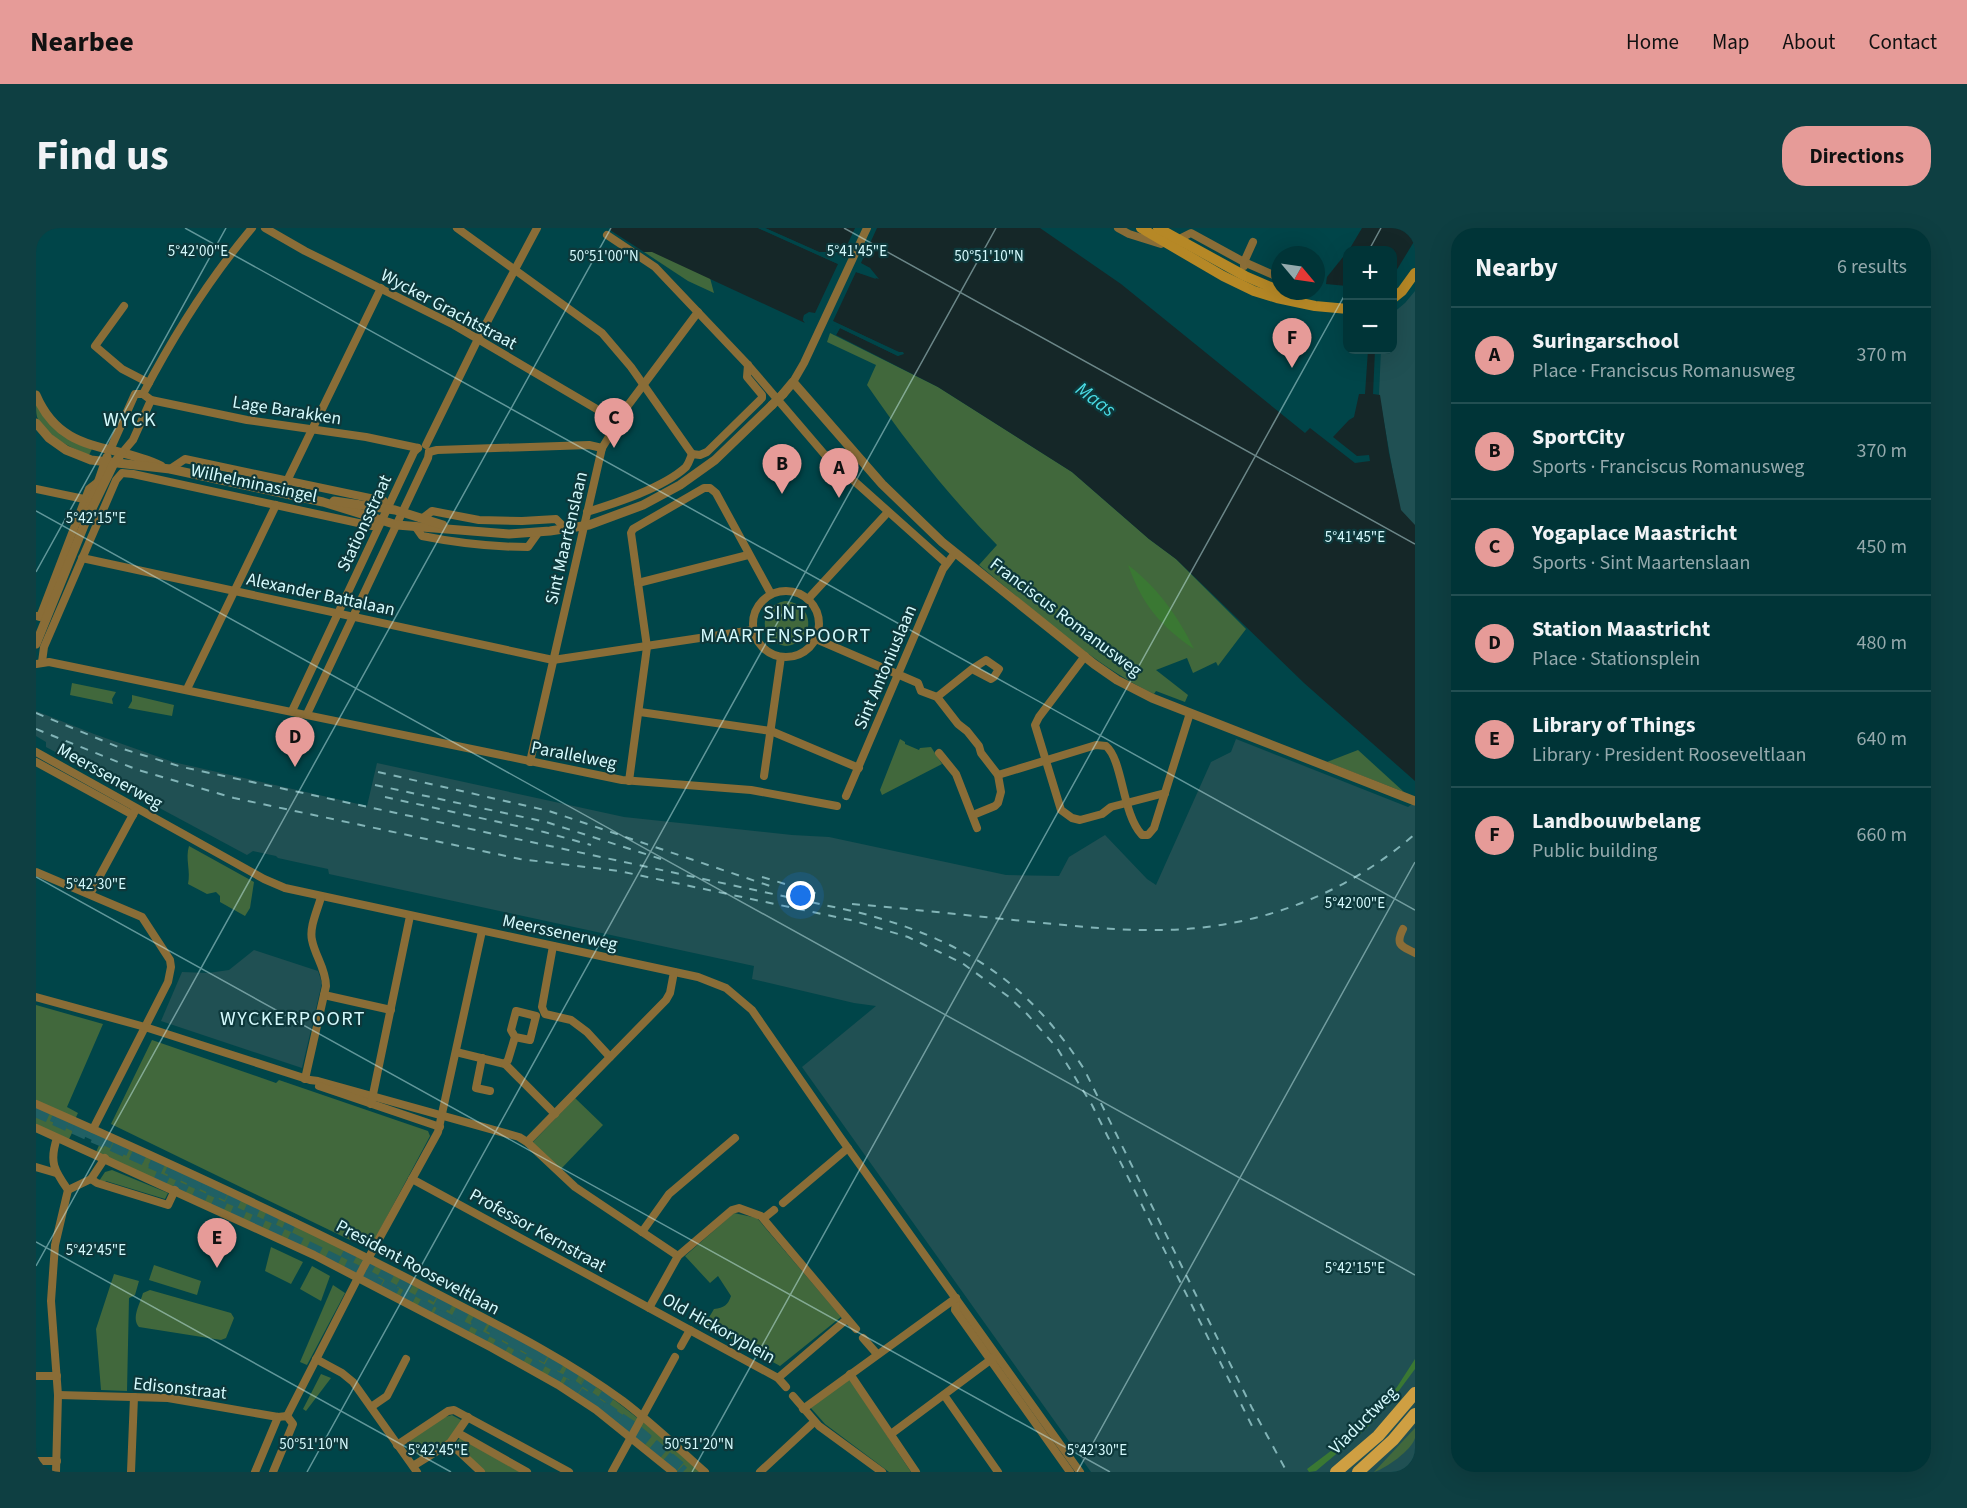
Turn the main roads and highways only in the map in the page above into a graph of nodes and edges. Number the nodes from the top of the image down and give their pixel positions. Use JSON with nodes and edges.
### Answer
{"nodes":[{"id":1,"x":1141,"y":228,"type":"edge"},
{"id":2,"x":1161,"y":230,"type":"edge"},
{"id":3,"x":1178,"y":245,"type":"junction"},
{"id":4,"x":1415,"y":273,"type":"edge"},
{"id":5,"x":1271,"y":288,"type":"edge"},
{"id":6,"x":1271,"y":294,"type":"edge"},
{"id":7,"x":1397,"y":295,"type":"edge"},
{"id":8,"x":1310,"y":300,"type":"edge"},
{"id":9,"x":1325,"y":300,"type":"edge"},
{"id":10,"x":1343,"y":302,"type":"edge"},
{"id":11,"x":1343,"y":308,"type":"edge"},
{"id":12,"x":1415,"y":1392,"type":"edge"},
{"id":13,"x":1415,"y":1414,"type":"edge"},
{"id":14,"x":1336,"y":1472,"type":"edge"},
{"id":15,"x":1358,"y":1472,"type":"edge"}],
"edges":[{"from":1,"to":2,"type":"main road"},
{"from":2,"to":3,"type":"main road"},
{"from":3,"to":5,"type":"main road"},
{"from":3,"to":6,"type":"main road"},
{"from":4,"to":7,"type":"main road"},
{"from":8,"to":11,"type":"main road"},
{"from":9,"to":10,"type":"main road"},
{"from":12,"to":14,"type":"main road","name":"Viaductweg"},
{"from":13,"to":15,"type":"main road","name":"Viaductweg"}]}
